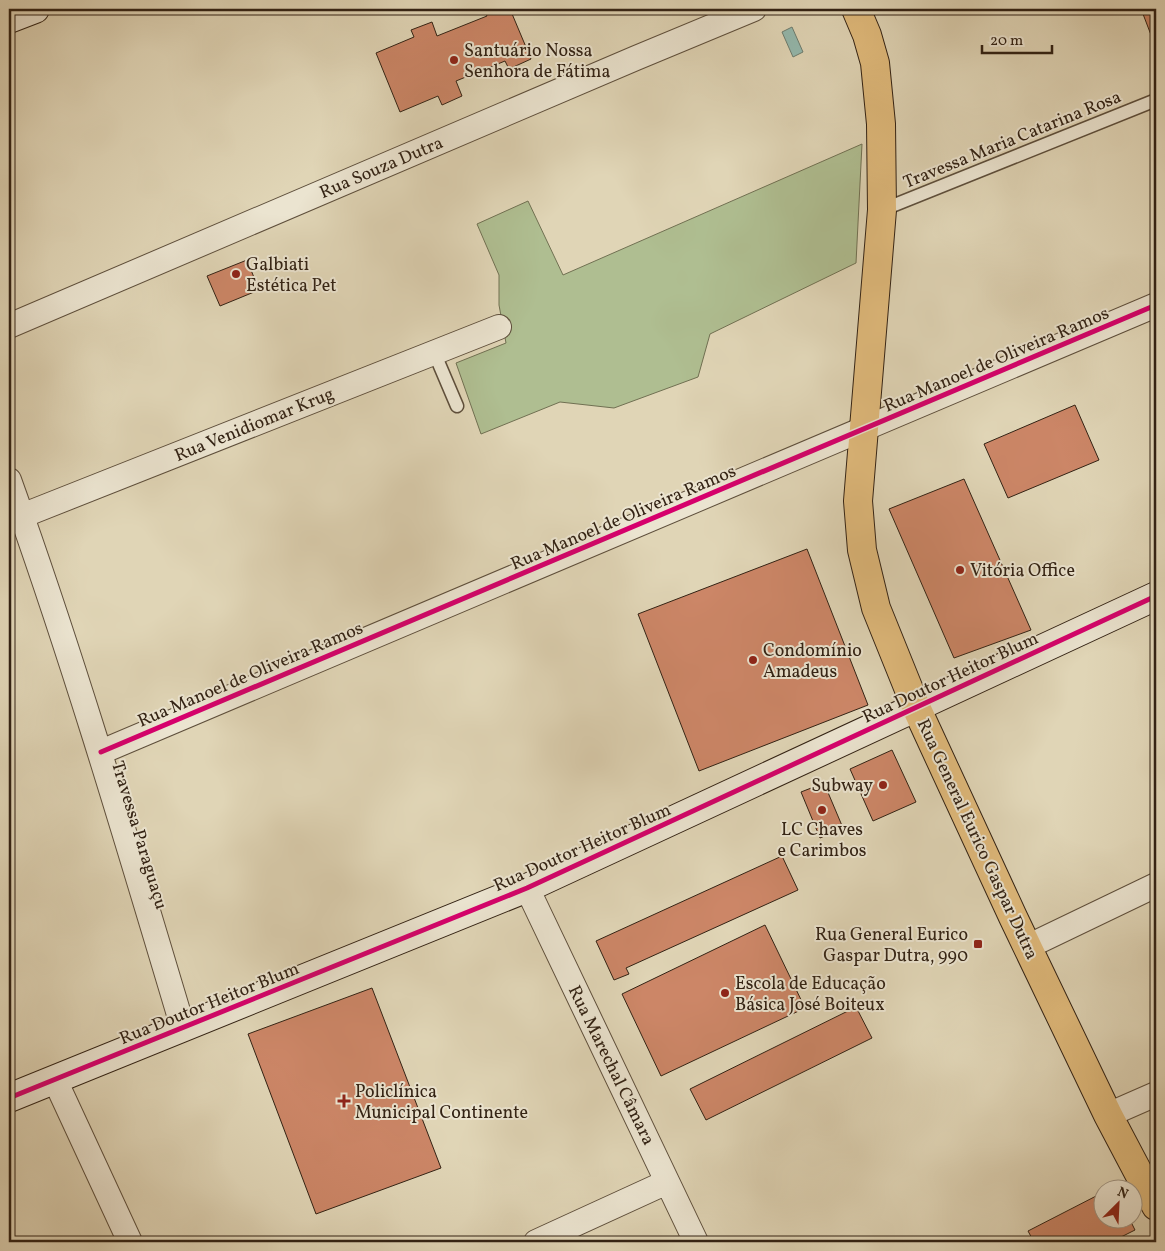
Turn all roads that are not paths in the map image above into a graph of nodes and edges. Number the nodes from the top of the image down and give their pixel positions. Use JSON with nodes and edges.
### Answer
{"nodes":[{"id":1,"x":35,"y":9,"type":"edge"},
{"id":2,"x":754,"y":9,"type":"edge"},
{"id":3,"x":856,"y":9,"type":"edge"},
{"id":4,"x":9,"y":19,"type":"edge"},
{"id":5,"x":1156,"y":100,"type":"edge"},
{"id":6,"x":882,"y":210,"type":"junction"},
{"id":7,"x":1156,"y":306,"type":"edge"},
{"id":8,"x":9,"y":326,"type":"edge"},
{"id":9,"x":499,"y":327,"type":"dead end"},
{"id":10,"x":434,"y":352,"type":"junction"},
{"id":11,"x":457,"y":406,"type":"dead end"},
{"id":12,"x":864,"y":430,"type":"junction"},
{"id":13,"x":9,"y":480,"type":"edge"},
{"id":14,"x":15,"y":519,"type":"edge"},
{"id":15,"x":1156,"y":596,"type":"edge"},
{"id":16,"x":916,"y":707,"type":"junction"},
{"id":17,"x":101,"y":752,"type":"junction"},
{"id":18,"x":1156,"y":885,"type":"edge"},
{"id":19,"x":527,"y":888,"type":"junction"},
{"id":20,"x":1027,"y":947,"type":"junction"},
{"id":21,"x":184,"y":1028,"type":"junction"},
{"id":22,"x":55,"y":1080,"type":"junction"},
{"id":23,"x":1156,"y":1094,"type":"edge"},
{"id":24,"x":9,"y":1098,"type":"edge"},
{"id":25,"x":1108,"y":1115,"type":"junction"},
{"id":26,"x":667,"y":1182,"type":"junction"},
{"id":27,"x":1156,"y":1206,"type":"edge"},
{"id":28,"x":130,"y":1242,"type":"edge"},
{"id":29,"x":536,"y":1242,"type":"edge"},
{"id":30,"x":696,"y":1242,"type":"edge"}],
"edges":[{"from":1,"to":4,"type":"street"},
{"from":2,"to":8,"type":"street","name":"Rua Souza Dutra"},
{"from":3,"to":6,"type":"main road","name":"Rua General Eurico Gaspar Dutra"},
{"from":5,"to":6,"type":"lane","name":"Travessa Maria Catarina Rosa"},
{"from":6,"to":12,"type":"main road","name":"Rua General Eurico Gaspar Dutra"},
{"from":7,"to":12,"type":"street","name":"Rua Manoel de Oliveira Ramos"},
{"from":9,"to":10,"type":"street","name":"Rua Venidiomar Krug"},
{"from":10,"to":11,"type":"lane"},
{"from":10,"to":14,"type":"street","name":"Rua Venidiomar Krug"},
{"from":12,"to":16,"type":"main road","name":"Rua General Eurico Gaspar Dutra"},
{"from":12,"to":17,"type":"street","name":"Rua Manoel de Oliveira Ramos"},
{"from":13,"to":14,"type":"street","name":"Travessa Paraguaçu"},
{"from":14,"to":17,"type":"street","name":"Travessa Paraguaçu"},
{"from":15,"to":16,"type":"street","name":"Rua Doutor Heitor Blum"},
{"from":16,"to":19,"type":"street","name":"Rua Doutor Heitor Blum"},
{"from":16,"to":20,"type":"main road","name":"Rua General Eurico Gaspar Dutra"},
{"from":17,"to":21,"type":"street","name":"Travessa Paraguaçu"},
{"from":18,"to":20,"type":"street"},
{"from":19,"to":21,"type":"street","name":"Rua Doutor Heitor Blum"},
{"from":19,"to":26,"type":"street","name":"Rua Marechal Câmara"},
{"from":20,"to":25,"type":"main road","name":"Rua General Eurico Gaspar Dutra"},
{"from":21,"to":22,"type":"street","name":"Rua Doutor Heitor Blum"},
{"from":22,"to":24,"type":"street","name":"Rua Doutor Heitor Blum"},
{"from":22,"to":28,"type":"street"},
{"from":23,"to":25,"type":"street"},
{"from":25,"to":27,"type":"main road","name":"Rua General Eurico Gaspar Dutra"},
{"from":26,"to":29,"type":"street"},
{"from":26,"to":30,"type":"street","name":"Rua Marechal Câmara"}]}
